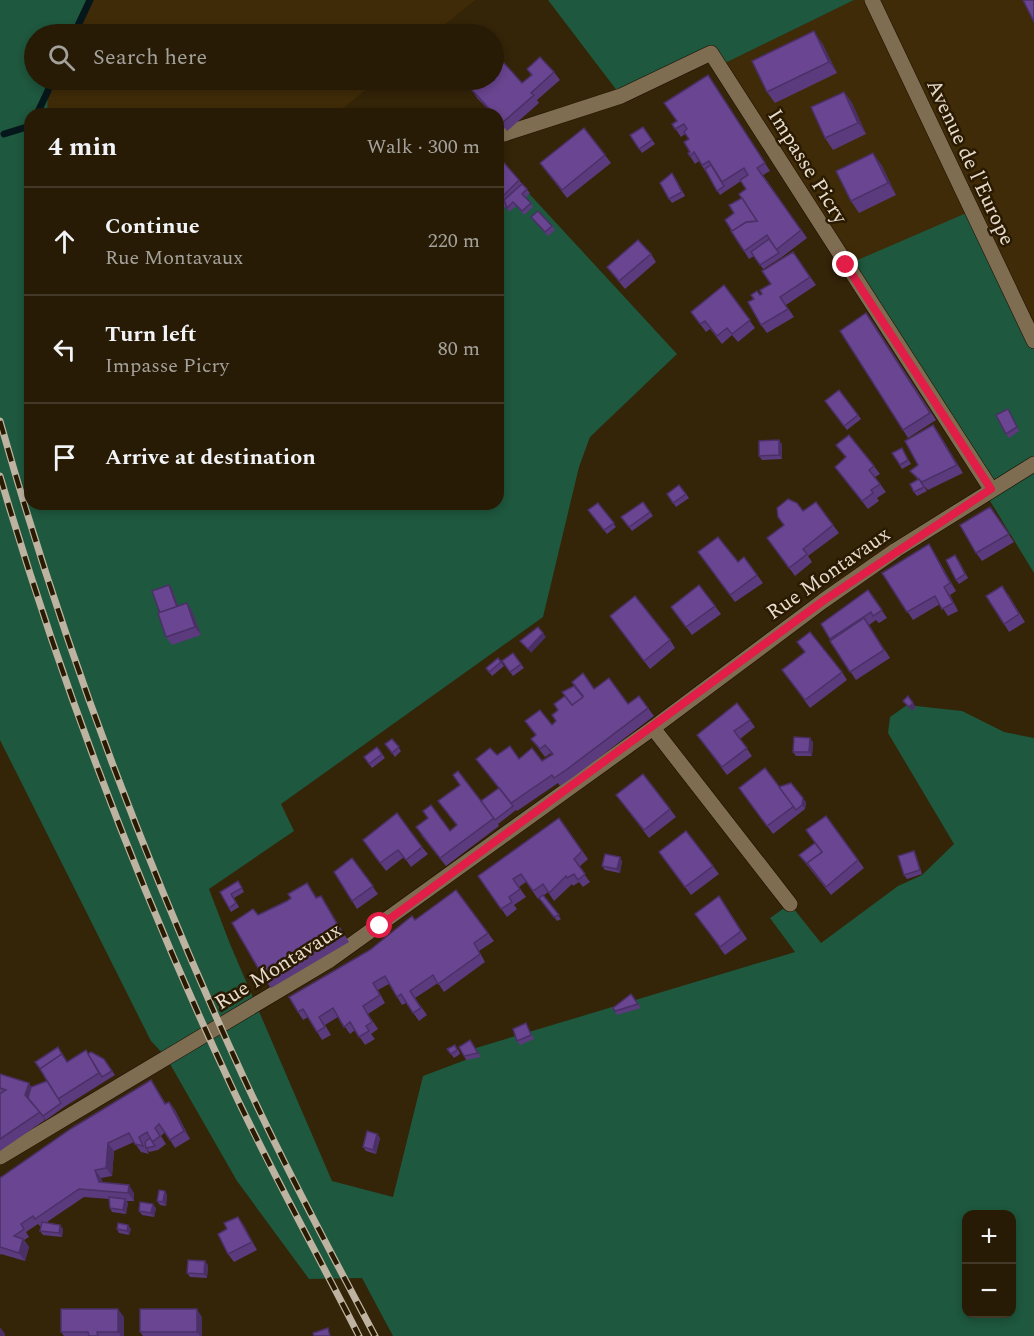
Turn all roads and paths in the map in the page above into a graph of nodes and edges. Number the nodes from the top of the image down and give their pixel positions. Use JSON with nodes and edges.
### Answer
{"nodes":[{"id":1,"x":872,"y":0,"type":"edge"},
{"id":2,"x":504,"y":134,"type":"edge"},
{"id":3,"x":1034,"y":341,"type":"edge"},
{"id":4,"x":1034,"y":464,"type":"edge"},
{"id":5,"x":991,"y":489,"type":"junction"},
{"id":6,"x":653,"y":728,"type":"junction"},
{"id":7,"x":790,"y":904,"type":"dead end"},
{"id":8,"x":0,"y":1157,"type":"edge"}],
"edges":[{"from":1,"to":3,"type":"street","name":"Avenue de l'Europe"},
{"from":2,"to":5,"type":"street","name":"Impasse Picry"},
{"from":4,"to":5,"type":"street","name":"Rue Montavaux"},
{"from":5,"to":6,"type":"street","name":"Rue Montavaux"},
{"from":6,"to":7,"type":"street"},
{"from":6,"to":8,"type":"street","name":"Rue Montavaux"}]}
